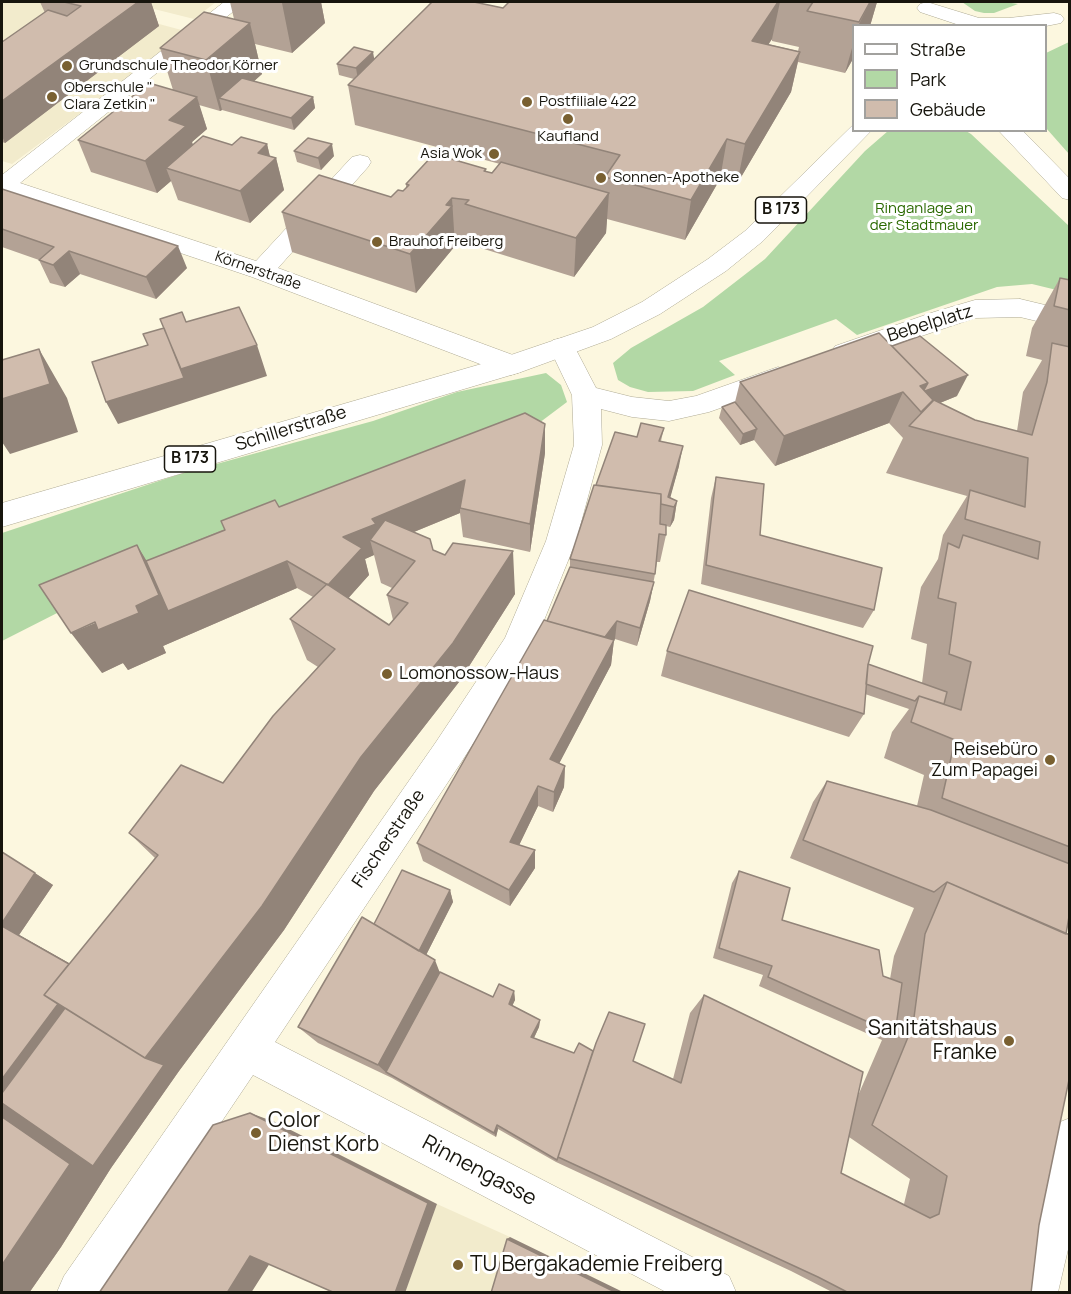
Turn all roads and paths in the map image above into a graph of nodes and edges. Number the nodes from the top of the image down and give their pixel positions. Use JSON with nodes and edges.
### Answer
{"nodes":[{"id":1,"x":235,"y":2,"type":"edge"},
{"id":2,"x":925,"y":4,"type":"edge"},
{"id":3,"x":1055,"y":19,"type":"edge"},
{"id":4,"x":936,"y":24,"type":"edge"},
{"id":5,"x":859,"y":132,"type":"edge"},
{"id":6,"x":1011,"y":132,"type":"edge"},
{"id":7,"x":360,"y":162,"type":"dead end"},
{"id":8,"x":2,"y":185,"type":"edge"},
{"id":9,"x":1070,"y":193,"type":"edge"},
{"id":10,"x":261,"y":271,"type":"junction"},
{"id":11,"x":1070,"y":320,"type":"edge"},
{"id":12,"x":562,"y":347,"type":"junction"},
{"id":13,"x":512,"y":365,"type":"junction"},
{"id":14,"x":586,"y":395,"type":"junction"},
{"id":15,"x":2,"y":515,"type":"edge"},
{"id":16,"x":246,"y":1049,"type":"junction"},
{"id":17,"x":1070,"y":1139,"type":"edge"},
{"id":18,"x":80,"y":1293,"type":"edge"},
{"id":19,"x":713,"y":1293,"type":"edge"},
{"id":20,"x":1035,"y":1293,"type":"edge"}],
"edges":[{"from":1,"to":8,"type":"street"},
{"from":2,"to":3,"type":"street"},
{"from":2,"to":4,"type":"street"},
{"from":5,"to":12,"type":"street","number":"B 173"},
{"from":6,"to":9,"type":"street"},
{"from":7,"to":10,"type":"street"},
{"from":8,"to":10,"type":"street","name":"Körnerstraße"},
{"from":10,"to":13,"type":"street","name":"Körnerstraße"},
{"from":11,"to":14,"type":"street","name":"Bebelplatz"},
{"from":12,"to":13,"type":"street","number":"B 173"},
{"from":12,"to":14,"type":"street","name":"Fischerstraße"},
{"from":13,"to":15,"type":"street","name":"Schillerstraße","number":"B 173"},
{"from":14,"to":16,"type":"street","name":"Fischerstraße"},
{"from":16,"to":18,"type":"street","name":"Fischerstraße"},
{"from":16,"to":19,"type":"street","name":"Rinnengasse"},
{"from":17,"to":20,"type":"street"}]}
